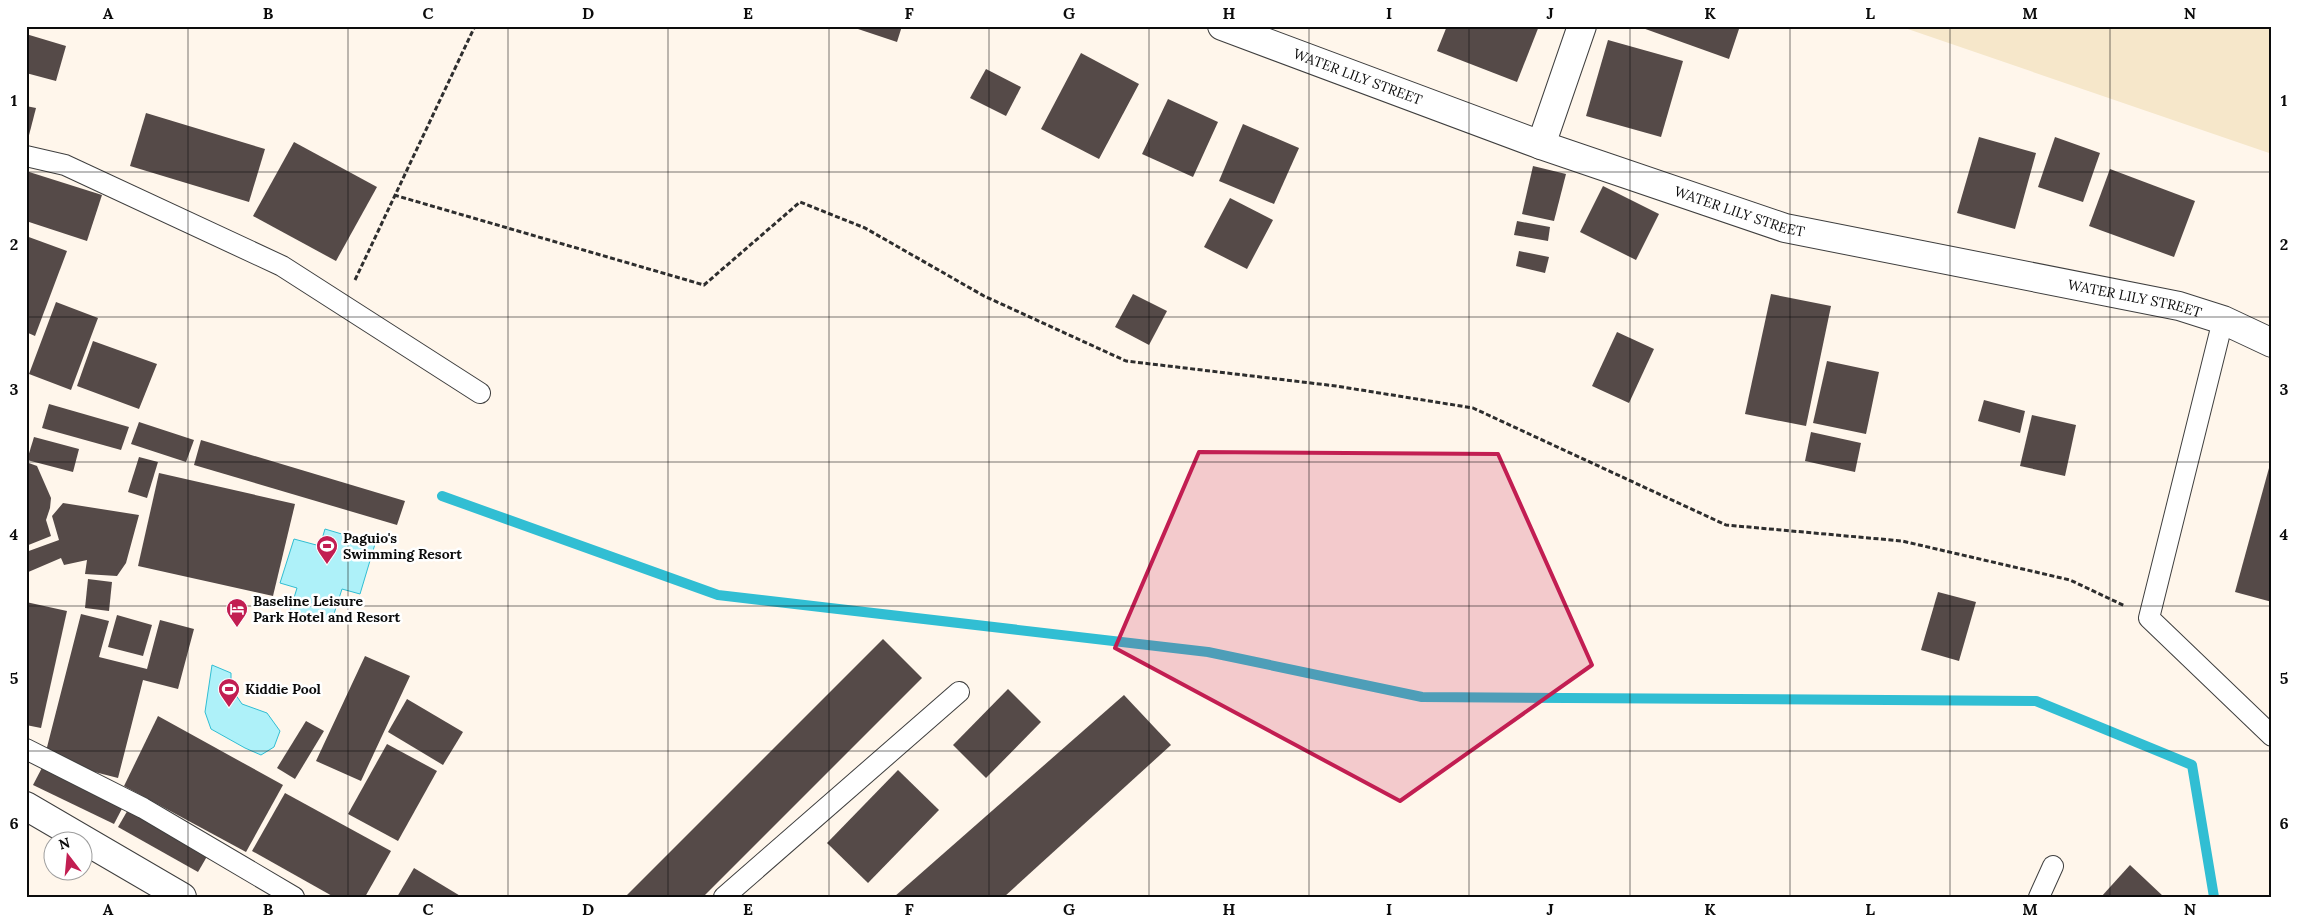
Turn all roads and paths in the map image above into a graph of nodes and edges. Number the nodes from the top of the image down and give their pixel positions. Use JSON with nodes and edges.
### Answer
{"nodes":[{"id":1,"x":475,"y":26,"type":"edge"},
{"id":2,"x":1222,"y":26,"type":"edge"},
{"id":3,"x":1582,"y":26,"type":"edge"},
{"id":4,"x":1542,"y":145,"type":"junction"},
{"id":5,"x":26,"y":156,"type":"edge"},
{"id":6,"x":394,"y":195,"type":"junction"},
{"id":7,"x":344,"y":306,"type":"junction"},
{"id":8,"x":2223,"y":320,"type":"junction"},
{"id":9,"x":2272,"y":343,"type":"edge"},
{"id":10,"x":480,"y":393,"type":"dead end"},
{"id":11,"x":2149,"y":618,"type":"junction"},
{"id":12,"x":959,"y":692,"type":"dead end"},
{"id":13,"x":2272,"y":736,"type":"edge"},
{"id":14,"x":26,"y":749,"type":"edge"},
{"id":15,"x":26,"y":806,"type":"edge"},
{"id":16,"x":2053,"y":866,"type":"dead end"},
{"id":17,"x":182,"y":897,"type":"edge"},
{"id":18,"x":294,"y":897,"type":"edge"},
{"id":19,"x":724,"y":897,"type":"edge"},
{"id":20,"x":2039,"y":897,"type":"edge"}],
"edges":[{"from":1,"to":6,"type":"path"},
{"from":2,"to":4,"type":"street","name":"WATER LILY STREET"},
{"from":3,"to":4,"type":"street"},
{"from":4,"to":8,"type":"street","name":"WATER LILY STREET"},
{"from":5,"to":7,"type":"lane"},
{"from":6,"to":7,"type":"path"},
{"from":6,"to":11,"type":"path"},
{"from":7,"to":10,"type":"lane"},
{"from":8,"to":9,"type":"street","name":"WATER LILY STREET"},
{"from":8,"to":11,"type":"lane"},
{"from":11,"to":13,"type":"lane"},
{"from":12,"to":19,"type":"lane"},
{"from":14,"to":18,"type":"lane"},
{"from":15,"to":17,"type":"street"},
{"from":16,"to":20,"type":"lane"}]}
